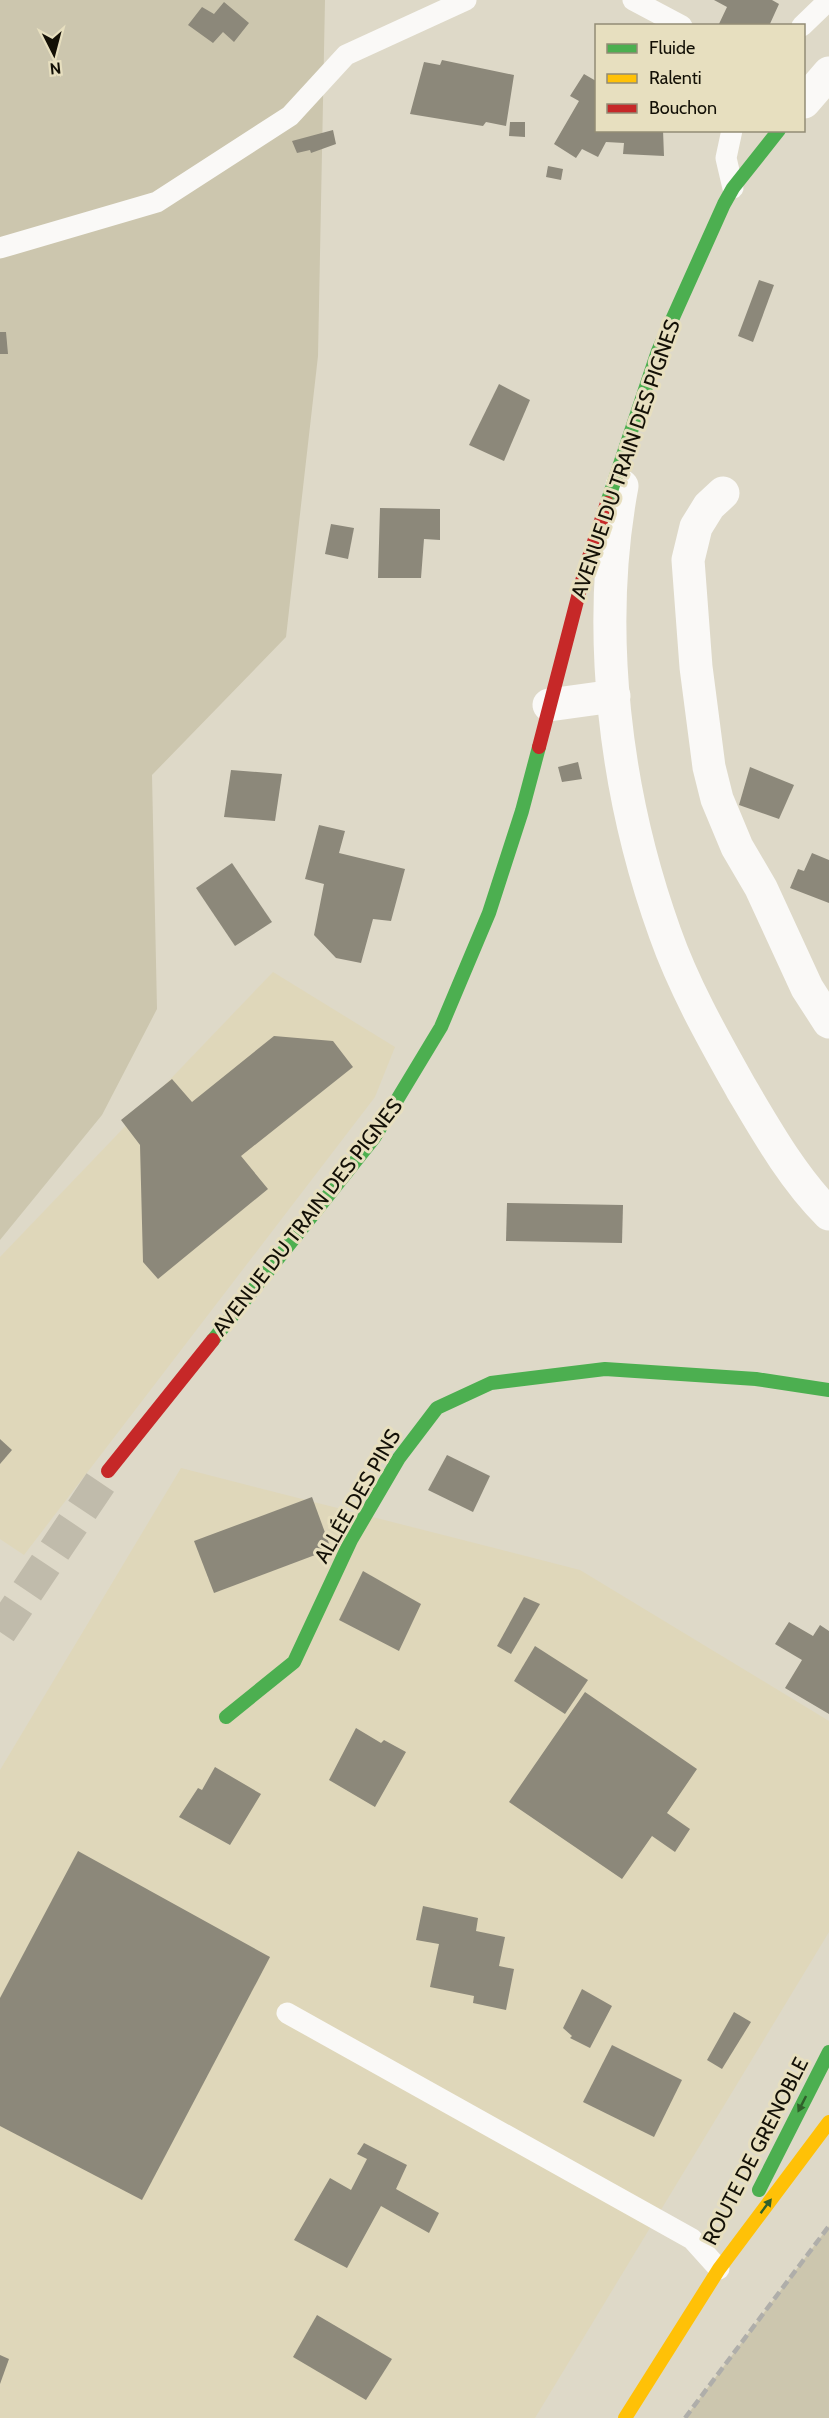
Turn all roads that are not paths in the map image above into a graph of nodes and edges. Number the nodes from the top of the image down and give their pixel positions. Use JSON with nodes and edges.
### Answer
{"nodes":[{"id":1,"x":466,"y":0,"type":"edge"},
{"id":2,"x":633,"y":0,"type":"edge"},
{"id":3,"x":829,"y":0,"type":"edge"},
{"id":4,"x":678,"y":24,"type":"edge"},
{"id":5,"x":804,"y":24,"type":"edge"},
{"id":6,"x":829,"y":73,"type":"edge"},
{"id":7,"x":805,"y":101,"type":"edge"},
{"id":8,"x":732,"y":132,"type":"edge"},
{"id":9,"x":777,"y":132,"type":"edge"},
{"id":10,"x":733,"y":188,"type":"junction"},
{"id":11,"x":0,"y":248,"type":"edge"},
{"id":12,"x":634,"y":422,"type":"junction"},
{"id":13,"x":723,"y":493,"type":"dead end"},
{"id":14,"x":614,"y":696,"type":"junction"},
{"id":15,"x":549,"y":705,"type":"junction"},
{"id":16,"x":829,"y":1022,"type":"edge"},
{"id":17,"x":829,"y":1215,"type":"edge"},
{"id":18,"x":829,"y":1390,"type":"edge"},
{"id":19,"x":108,"y":1471,"type":"tunnel mouth"},
{"id":20,"x":226,"y":1717,"type":"dead end"},
{"id":21,"x":286,"y":2013,"type":"dead end"},
{"id":22,"x":829,"y":2052,"type":"edge"},
{"id":23,"x":829,"y":2122,"type":"edge"},
{"id":24,"x":718,"y":2270,"type":"junction"},
{"id":25,"x":625,"y":2418,"type":"edge"}],
"edges":[{"from":1,"to":11,"type":"lane"},
{"from":2,"to":4,"type":"lane"},
{"from":3,"to":5,"type":"lane"},
{"from":6,"to":7,"type":"street"},
{"from":8,"to":10,"type":"lane"},
{"from":9,"to":10,"type":"street","name":"AVENUE DU TRAIN DES PIGNES"},
{"from":10,"to":12,"type":"street","name":"AVENUE DU TRAIN DES PIGNES"},
{"from":12,"to":14,"type":"street"},
{"from":12,"to":15,"type":"street","name":"AVENUE DU TRAIN DES PIGNES"},
{"from":13,"to":16,"type":"street"},
{"from":14,"to":15,"type":"street"},
{"from":14,"to":17,"type":"street"},
{"from":15,"to":19,"type":"street","name":"AVENUE DU TRAIN DES PIGNES"},
{"from":18,"to":20,"type":"street","name":"ALLÉE DES PINS"},
{"from":21,"to":24,"type":"lane"},
{"from":22,"to":24,"type":"street","name":"ROUTE DE GRENOBLE","one_way":true},
{"from":24,"to":23,"type":"street","name":"ROUTE DE GRENOBLE","one_way":true},
{"from":24,"to":25,"type":"street","name":"ROUTE DE GRENOBLE"}]}
